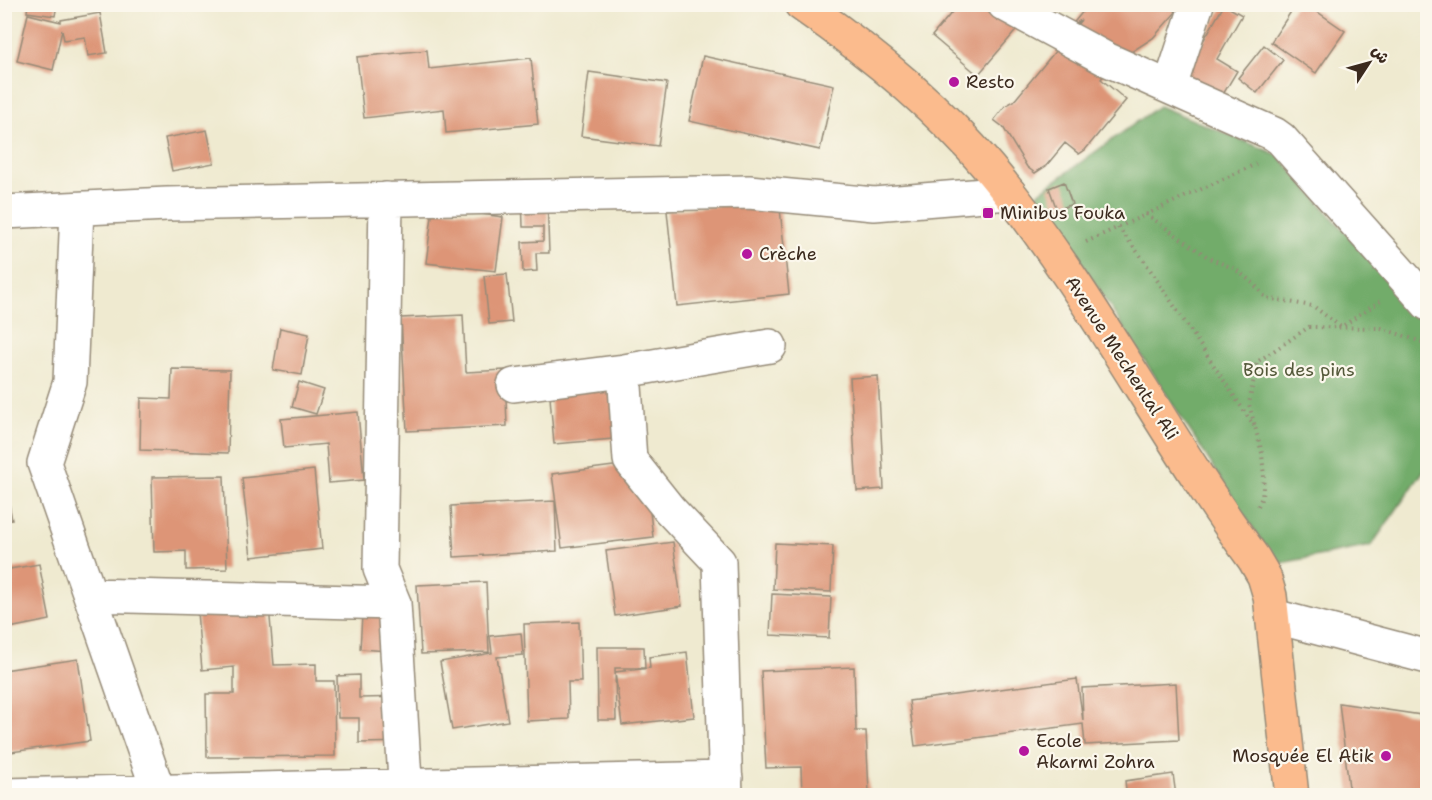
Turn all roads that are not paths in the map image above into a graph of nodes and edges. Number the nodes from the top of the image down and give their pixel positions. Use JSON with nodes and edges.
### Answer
{"nodes":[{"id":1,"x":801,"y":4,"type":"edge"},
{"id":2,"x":1004,"y":4,"type":"edge"},
{"id":3,"x":1197,"y":4,"type":"edge"},
{"id":4,"x":1170,"y":87,"type":"junction"},
{"id":5,"x":1009,"y":193,"type":"junction"},
{"id":6,"x":386,"y":199,"type":"junction"},
{"id":7,"x":77,"y":208,"type":"junction"},
{"id":8,"x":4,"y":212,"type":"edge"},
{"id":9,"x":1428,"y":304,"type":"edge"},
{"id":10,"x":770,"y":346,"type":"dead end"},
{"id":11,"x":624,"y":370,"type":"junction"},
{"id":12,"x":514,"y":385,"type":"dead end"},
{"id":13,"x":90,"y":595,"type":"junction"},
{"id":14,"x":394,"y":603,"type":"junction"},
{"id":15,"x":1274,"y":616,"type":"junction"},
{"id":16,"x":1428,"y":657,"type":"edge"},
{"id":17,"x":726,"y":787,"type":"edge"},
{"id":18,"x":406,"y":790,"type":"edge"},
{"id":19,"x":159,"y":793,"type":"edge"},
{"id":20,"x":4,"y":795,"type":"edge"},
{"id":21,"x":1292,"y":795,"type":"edge"}],
"edges":[{"from":1,"to":5,"type":"main road","name":"Avenue Mechental Ali"},
{"from":2,"to":4,"type":"street"},
{"from":3,"to":4,"type":"street"},
{"from":4,"to":9,"type":"street"},
{"from":5,"to":6,"type":"street"},
{"from":5,"to":15,"type":"main road","name":"Avenue Mechental Ali"},
{"from":6,"to":7,"type":"street"},
{"from":6,"to":14,"type":"street"},
{"from":7,"to":8,"type":"street"},
{"from":7,"to":13,"type":"street"},
{"from":10,"to":11,"type":"street"},
{"from":11,"to":12,"type":"street"},
{"from":11,"to":17,"type":"street"},
{"from":13,"to":14,"type":"street"},
{"from":13,"to":19,"type":"street"},
{"from":14,"to":18,"type":"street"},
{"from":15,"to":16,"type":"street"},
{"from":15,"to":21,"type":"main road","name":"Avenue Mechental Ali"},
{"from":17,"to":18,"type":"street"},
{"from":18,"to":19,"type":"street"},
{"from":19,"to":20,"type":"street"}]}
